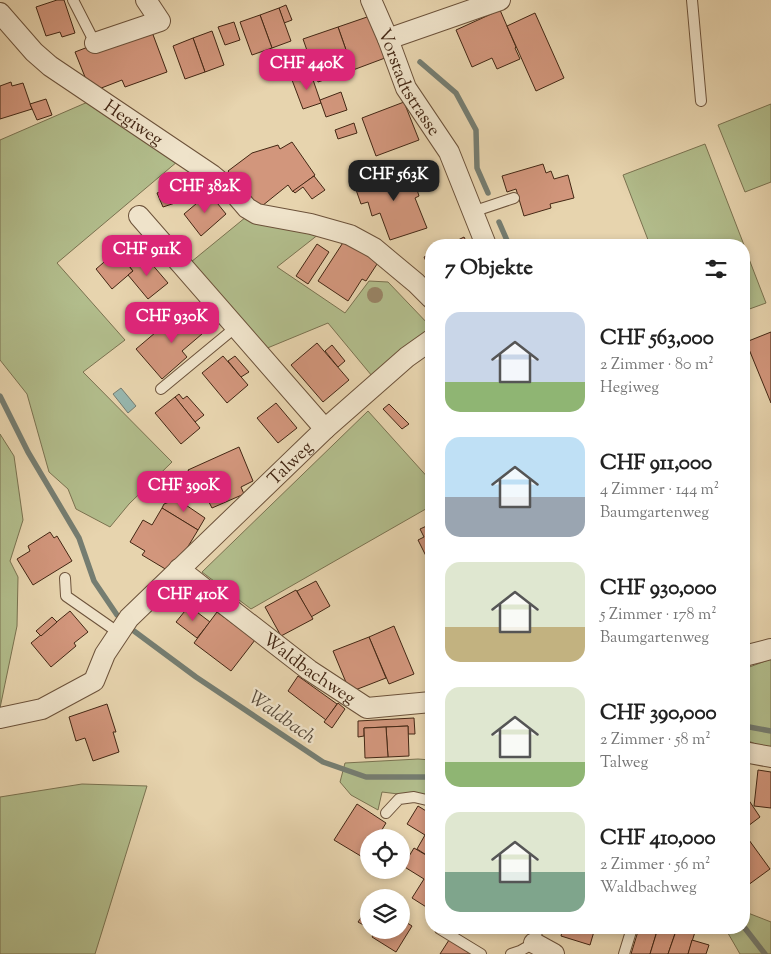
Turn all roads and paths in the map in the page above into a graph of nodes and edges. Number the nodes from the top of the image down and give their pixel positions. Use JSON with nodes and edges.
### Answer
{"nodes":[{"id":1,"x":73,"y":0,"type":"edge"},
{"id":2,"x":146,"y":0,"type":"edge"},
{"id":3,"x":371,"y":0,"type":"edge"},
{"id":4,"x":500,"y":0,"type":"edge"},
{"id":5,"x":692,"y":0,"type":"edge"},
{"id":6,"x":0,"y":13,"type":"edge"},
{"id":7,"x":388,"y":39,"type":"junction"},
{"id":8,"x":95,"y":43,"type":"joint"},
{"id":9,"x":701,"y":100,"type":"dead end"},
{"id":10,"x":514,"y":198,"type":"dead end"},
{"id":11,"x":472,"y":212,"type":"junction"},
{"id":12,"x":139,"y":216,"type":"dead end"},
{"id":13,"x":483,"y":239,"type":"edge"},
{"id":14,"x":425,"y":292,"type":"edge"},
{"id":15,"x":236,"y":327,"type":"junction"},
{"id":16,"x":425,"y":344,"type":"edge"},
{"id":17,"x":162,"y":389,"type":"dead end"},
{"id":18,"x":326,"y":429,"type":"junction"},
{"id":19,"x":178,"y":569,"type":"junction"},
{"id":20,"x":65,"y":578,"type":"dead end"},
{"id":21,"x":119,"y":633,"type":"junction"},
{"id":22,"x":771,"y":649,"type":"edge"},
{"id":23,"x":750,"y":654,"type":"edge"},
{"id":24,"x":425,"y":703,"type":"edge"},
{"id":25,"x":0,"y":718,"type":"edge"},
{"id":26,"x":750,"y":753,"type":"edge"},
{"id":27,"x":771,"y":757,"type":"edge"},
{"id":28,"x":425,"y":800,"type":"edge"},
{"id":29,"x":386,"y":813,"type":"dead end"},
{"id":30,"x":448,"y":934,"type":"edge"},
{"id":31,"x":630,"y":934,"type":"edge"},
{"id":32,"x":536,"y":935,"type":"edge"},
{"id":33,"x":481,"y":954,"type":"edge"},
{"id":34,"x":511,"y":954,"type":"edge"},
{"id":35,"x":554,"y":954,"type":"edge"},
{"id":36,"x":624,"y":954,"type":"edge"}],
"edges":[{"from":1,"to":8,"type":"lane"},
{"from":2,"to":8,"type":"street"},
{"from":3,"to":7,"type":"street","name":"Vorstadtstrasse"},
{"from":4,"to":7,"type":"street"},
{"from":5,"to":9,"type":"lane"},
{"from":6,"to":14,"type":"street","name":"Hegiweg"},
{"from":7,"to":11,"type":"street","name":"Vorstadtstrasse"},
{"from":10,"to":11,"type":"lane"},
{"from":11,"to":13,"type":"street","name":"Vorstadtstrasse"},
{"from":12,"to":15,"type":"street"},
{"from":15,"to":17,"type":"lane"},
{"from":15,"to":18,"type":"street"},
{"from":16,"to":18,"type":"street","name":"Talweg"},
{"from":18,"to":19,"type":"street","name":"Talweg"},
{"from":19,"to":21,"type":"street","name":"Talweg"},
{"from":19,"to":24,"type":"street","name":"Waldbachweg"},
{"from":20,"to":21,"type":"lane"},
{"from":21,"to":25,"type":"street","name":"Talweg"},
{"from":22,"to":23,"type":"street"},
{"from":26,"to":27,"type":"street"},
{"from":28,"to":29,"type":"lane"},
{"from":30,"to":33,"type":"lane"},
{"from":31,"to":36,"type":"lane"},
{"from":32,"to":34,"type":"lane"},
{"from":32,"to":35,"type":"street"}]}
